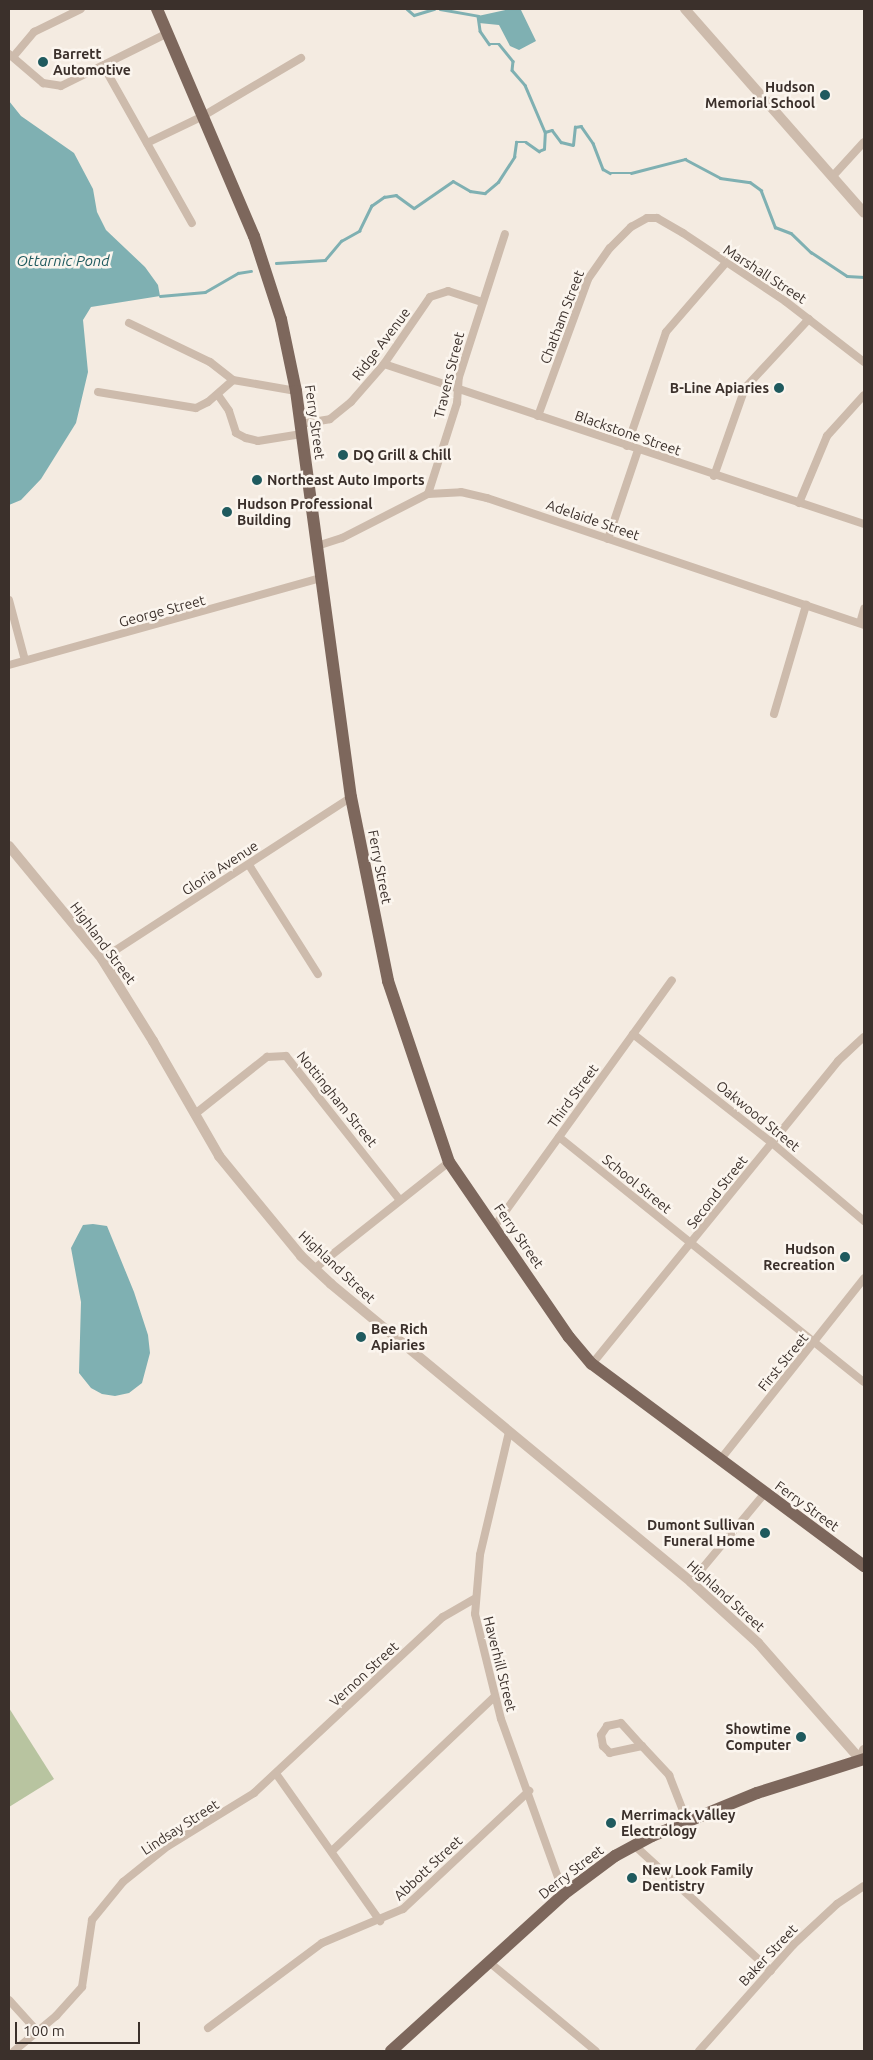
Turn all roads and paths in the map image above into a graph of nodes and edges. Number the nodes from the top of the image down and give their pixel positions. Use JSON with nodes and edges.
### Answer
{"nodes":[{"id":1,"x":81,"y":9,"type":"edge"},
{"id":2,"x":157,"y":9,"type":"edge"},
{"id":3,"x":685,"y":9,"type":"edge"},
{"id":4,"x":168,"y":34,"type":"junction"},
{"id":5,"x":11,"y":56,"type":"edge"},
{"id":6,"x":301,"y":58,"type":"dead end"},
{"id":7,"x":104,"y":68,"type":"junction"},
{"id":8,"x":203,"y":116,"type":"junction"},
{"id":9,"x":864,"y":142,"type":"edge"},
{"id":10,"x":147,"y":144,"type":"junction"},
{"id":11,"x":832,"y":177,"type":"junction"},
{"id":12,"x":864,"y":213,"type":"edge"},
{"id":13,"x":647,"y":218,"type":"joint"},
{"id":14,"x":192,"y":223,"type":"dead end"},
{"id":15,"x":505,"y":234,"type":"dead end"},
{"id":16,"x":725,"y":264,"type":"junction"},
{"id":17,"x":482,"y":302,"type":"junction"},
{"id":18,"x":809,"y":319,"type":"junction"},
{"id":19,"x":129,"y":323,"type":"dead end"},
{"id":20,"x":864,"y":362,"type":"edge"},
{"id":21,"x":384,"y":364,"type":"junction"},
{"id":22,"x":233,"y":380,"type":"junction"},
{"id":23,"x":459,"y":390,"type":"junction"},
{"id":24,"x":296,"y":391,"type":"junction"},
{"id":25,"x":98,"y":392,"type":"dead end"},
{"id":26,"x":218,"y":394,"type":"junction"},
{"id":27,"x":864,"y":395,"type":"edge"},
{"id":28,"x":538,"y":416,"type":"junction"},
{"id":29,"x":301,"y":429,"type":"junction"},
{"id":30,"x":627,"y":446,"type":"junction"},
{"id":31,"x":638,"y":450,"type":"junction"},
{"id":32,"x":714,"y":476,"type":"junction"},
{"id":33,"x":428,"y":494,"type":"junction"},
{"id":34,"x":799,"y":503,"type":"junction"},
{"id":35,"x":864,"y":524,"type":"edge"},
{"id":36,"x":608,"y":539,"type":"junction"},
{"id":37,"x":317,"y":546,"type":"junction"},
{"id":38,"x":321,"y":578,"type":"junction"},
{"id":39,"x":9,"y":600,"type":"edge"},
{"id":40,"x":806,"y":605,"type":"junction"},
{"id":41,"x":864,"y":609,"type":"edge"},
{"id":42,"x":862,"y":624,"type":"edge"},
{"id":43,"x":25,"y":660,"type":"junction"},
{"id":44,"x":9,"y":665,"type":"edge"},
{"id":45,"x":774,"y":714,"type":"dead end"},
{"id":46,"x":351,"y":797,"type":"junction"},
{"id":47,"x":9,"y":846,"type":"edge"},
{"id":48,"x":249,"y":865,"type":"junction"},
{"id":49,"x":102,"y":959,"type":"junction"},
{"id":50,"x":318,"y":974,"type":"dead end"},
{"id":51,"x":672,"y":980,"type":"dead end"},
{"id":52,"x":634,"y":1034,"type":"junction"},
{"id":53,"x":864,"y":1037,"type":"edge"},
{"id":54,"x":195,"y":1114,"type":"junction"},
{"id":55,"x":559,"y":1137,"type":"junction"},
{"id":56,"x":772,"y":1143,"type":"junction"},
{"id":57,"x":449,"y":1162,"type":"junction"},
{"id":58,"x":400,"y":1199,"type":"junction"},
{"id":59,"x":864,"y":1221,"type":"edge"},
{"id":60,"x":494,"y":1227,"type":"junction"},
{"id":61,"x":691,"y":1245,"type":"junction"},
{"id":62,"x":314,"y":1269,"type":"junction"},
{"id":63,"x":864,"y":1278,"type":"edge"},
{"id":64,"x":816,"y":1342,"type":"junction"},
{"id":65,"x":592,"y":1364,"type":"junction"},
{"id":66,"x":864,"y":1382,"type":"edge"},
{"id":67,"x":509,"y":1432,"type":"junction"},
{"id":68,"x":720,"y":1460,"type":"junction"},
{"id":69,"x":765,"y":1493,"type":"junction"},
{"id":70,"x":864,"y":1566,"type":"edge"},
{"id":71,"x":691,"y":1582,"type":"junction"},
{"id":72,"x":474,"y":1599,"type":"junction"},
{"id":73,"x":494,"y":1697,"type":"junction"},
{"id":74,"x":642,"y":1746,"type":"junction"},
{"id":75,"x":863,"y":1758,"type":"edge"},
{"id":76,"x":277,"y":1775,"type":"junction"},
{"id":77,"x":529,"y":1791,"type":"junction"},
{"id":78,"x":687,"y":1821,"type":"junction"},
{"id":79,"x":634,"y":1845,"type":"junction"},
{"id":80,"x":333,"y":1850,"type":"junction"},
{"id":81,"x":864,"y":1886,"type":"edge"},
{"id":82,"x":564,"y":1894,"type":"junction"},
{"id":83,"x":380,"y":1921,"type":"junction"},
{"id":84,"x":489,"y":1962,"type":"junction"},
{"id":85,"x":771,"y":1971,"type":"junction"},
{"id":86,"x":9,"y":2000,"type":"edge"},
{"id":87,"x":208,"y":2028,"type":"dead end"},
{"id":88,"x":37,"y":2032,"type":"junction"},
{"id":89,"x":14,"y":2051,"type":"edge"},
{"id":90,"x":391,"y":2051,"type":"edge"},
{"id":91,"x":596,"y":2051,"type":"edge"},
{"id":92,"x":699,"y":2051,"type":"edge"}],
"edges":[{"from":1,"to":5,"type":"street"},
{"from":2,"to":4,"type":"main road","name":"Ferry Street"},
{"from":3,"to":11,"type":"street"},
{"from":4,"to":7,"type":"street"},
{"from":4,"to":8,"type":"main road","name":"Ferry Street"},
{"from":5,"to":7,"type":"street"},
{"from":6,"to":8,"type":"street"},
{"from":7,"to":10,"type":"street"},
{"from":8,"to":10,"type":"street"},
{"from":8,"to":24,"type":"main road","name":"Ferry Street"},
{"from":9,"to":11,"type":"street"},
{"from":10,"to":14,"type":"street"},
{"from":11,"to":12,"type":"street"},
{"from":13,"to":16,"type":"street","name":"Marshall Street"},
{"from":13,"to":28,"type":"street","name":"Chatham Street"},
{"from":15,"to":17,"type":"street","name":"Travers Street"},
{"from":16,"to":18,"type":"street","name":"Marshall Street"},
{"from":16,"to":30,"type":"street"},
{"from":17,"to":21,"type":"street","name":"Ridge Avenue"},
{"from":17,"to":23,"type":"street","name":"Travers Street"},
{"from":18,"to":20,"type":"street","name":"Marshall Street"},
{"from":18,"to":32,"type":"street"},
{"from":19,"to":22,"type":"street"},
{"from":21,"to":23,"type":"street","name":"Blackstone Street"},
{"from":21,"to":29,"type":"street","name":"Ridge Avenue"},
{"from":22,"to":24,"type":"street"},
{"from":22,"to":26,"type":"street"},
{"from":23,"to":28,"type":"street","name":"Blackstone Street"},
{"from":23,"to":33,"type":"street","name":"Travers Street"},
{"from":24,"to":29,"type":"main road","name":"Ferry Street"},
{"from":25,"to":26,"type":"street"},
{"from":26,"to":29,"type":"street","name":"Ridge Avenue"},
{"from":27,"to":34,"type":"street"},
{"from":28,"to":30,"type":"street","name":"Blackstone Street"},
{"from":29,"to":37,"type":"main road","name":"Ferry Street"},
{"from":30,"to":31,"type":"street","name":"Blackstone Street"},
{"from":31,"to":32,"type":"street","name":"Blackstone Street"},
{"from":31,"to":36,"type":"street"},
{"from":32,"to":34,"type":"street","name":"Blackstone Street"},
{"from":33,"to":36,"type":"street","name":"Adelaide Street"},
{"from":33,"to":37,"type":"street","name":"Adelaide Street"},
{"from":34,"to":35,"type":"street","name":"Blackstone Street"},
{"from":36,"to":40,"type":"street","name":"Adelaide Street"},
{"from":37,"to":38,"type":"main road","name":"Ferry Street"},
{"from":38,"to":43,"type":"street","name":"George Street"},
{"from":38,"to":46,"type":"main road","name":"Ferry Street"},
{"from":39,"to":43,"type":"street"},
{"from":40,"to":42,"type":"street","name":"Adelaide Street"},
{"from":40,"to":45,"type":"street"},
{"from":41,"to":42,"type":"street"},
{"from":43,"to":44,"type":"street","name":"George Street"},
{"from":46,"to":48,"type":"street","name":"Gloria Avenue"},
{"from":46,"to":57,"type":"main road","name":"Ferry Street"},
{"from":47,"to":49,"type":"street","name":"Highland Street"},
{"from":48,"to":49,"type":"street","name":"Gloria Avenue"},
{"from":48,"to":50,"type":"street"},
{"from":49,"to":54,"type":"street","name":"Highland Street"},
{"from":51,"to":52,"type":"street","name":"Third Street"},
{"from":52,"to":55,"type":"street","name":"Third Street"},
{"from":52,"to":56,"type":"street","name":"Oakwood Street"},
{"from":53,"to":56,"type":"street","name":"Second Street"},
{"from":54,"to":58,"type":"street","name":"Nottingham Street"},
{"from":54,"to":62,"type":"street","name":"Highland Street"},
{"from":55,"to":60,"type":"street","name":"Third Street"},
{"from":55,"to":61,"type":"street","name":"School Street"},
{"from":56,"to":59,"type":"street","name":"Oakwood Street"},
{"from":56,"to":61,"type":"street","name":"Second Street"},
{"from":57,"to":58,"type":"street"},
{"from":57,"to":60,"type":"main road","name":"Ferry Street"},
{"from":58,"to":62,"type":"street"},
{"from":60,"to":65,"type":"main road","name":"Ferry Street"},
{"from":61,"to":64,"type":"street","name":"School Street"},
{"from":61,"to":65,"type":"street","name":"Second Street"},
{"from":62,"to":67,"type":"street","name":"Highland Street"},
{"from":63,"to":64,"type":"street","name":"First Street"},
{"from":64,"to":66,"type":"street","name":"School Street"},
{"from":64,"to":68,"type":"street","name":"First Street"},
{"from":65,"to":68,"type":"main road","name":"Ferry Street"},
{"from":67,"to":71,"type":"street","name":"Highland Street"},
{"from":67,"to":72,"type":"street","name":"Haverhill Street"},
{"from":68,"to":69,"type":"main road","name":"Ferry Street"},
{"from":69,"to":70,"type":"main road","name":"Ferry Street"},
{"from":69,"to":71,"type":"street"},
{"from":71,"to":75,"type":"street","name":"Highland Street"},
{"from":72,"to":73,"type":"street","name":"Haverhill Street"},
{"from":72,"to":76,"type":"street","name":"Vernon Street"},
{"from":73,"to":77,"type":"street","name":"Haverhill Street"},
{"from":73,"to":80,"type":"street"},
{"from":74,"to":74,"type":"street"},
{"from":74,"to":78,"type":"street"},
{"from":75,"to":78,"type":"main road","name":"Derry Street"},
{"from":76,"to":80,"type":"street"},
{"from":76,"to":88,"type":"street","name":"Lindsay Street"},
{"from":77,"to":82,"type":"street","name":"Haverhill Street"},
{"from":77,"to":83,"type":"street","name":"Abbott Street"},
{"from":78,"to":79,"type":"main road","name":"Derry Street"},
{"from":79,"to":82,"type":"main road","name":"Derry Street"},
{"from":79,"to":85,"type":"street"},
{"from":80,"to":83,"type":"street"},
{"from":81,"to":85,"type":"street","name":"Baker Street"},
{"from":82,"to":84,"type":"main road","name":"Derry Street"},
{"from":83,"to":87,"type":"street","name":"Abbott Street"},
{"from":84,"to":90,"type":"main road","name":"Derry Street"},
{"from":84,"to":91,"type":"street"},
{"from":85,"to":92,"type":"street","name":"Baker Street"},
{"from":86,"to":88,"type":"street"},
{"from":88,"to":89,"type":"street","name":"Lindsay Street"}]}
